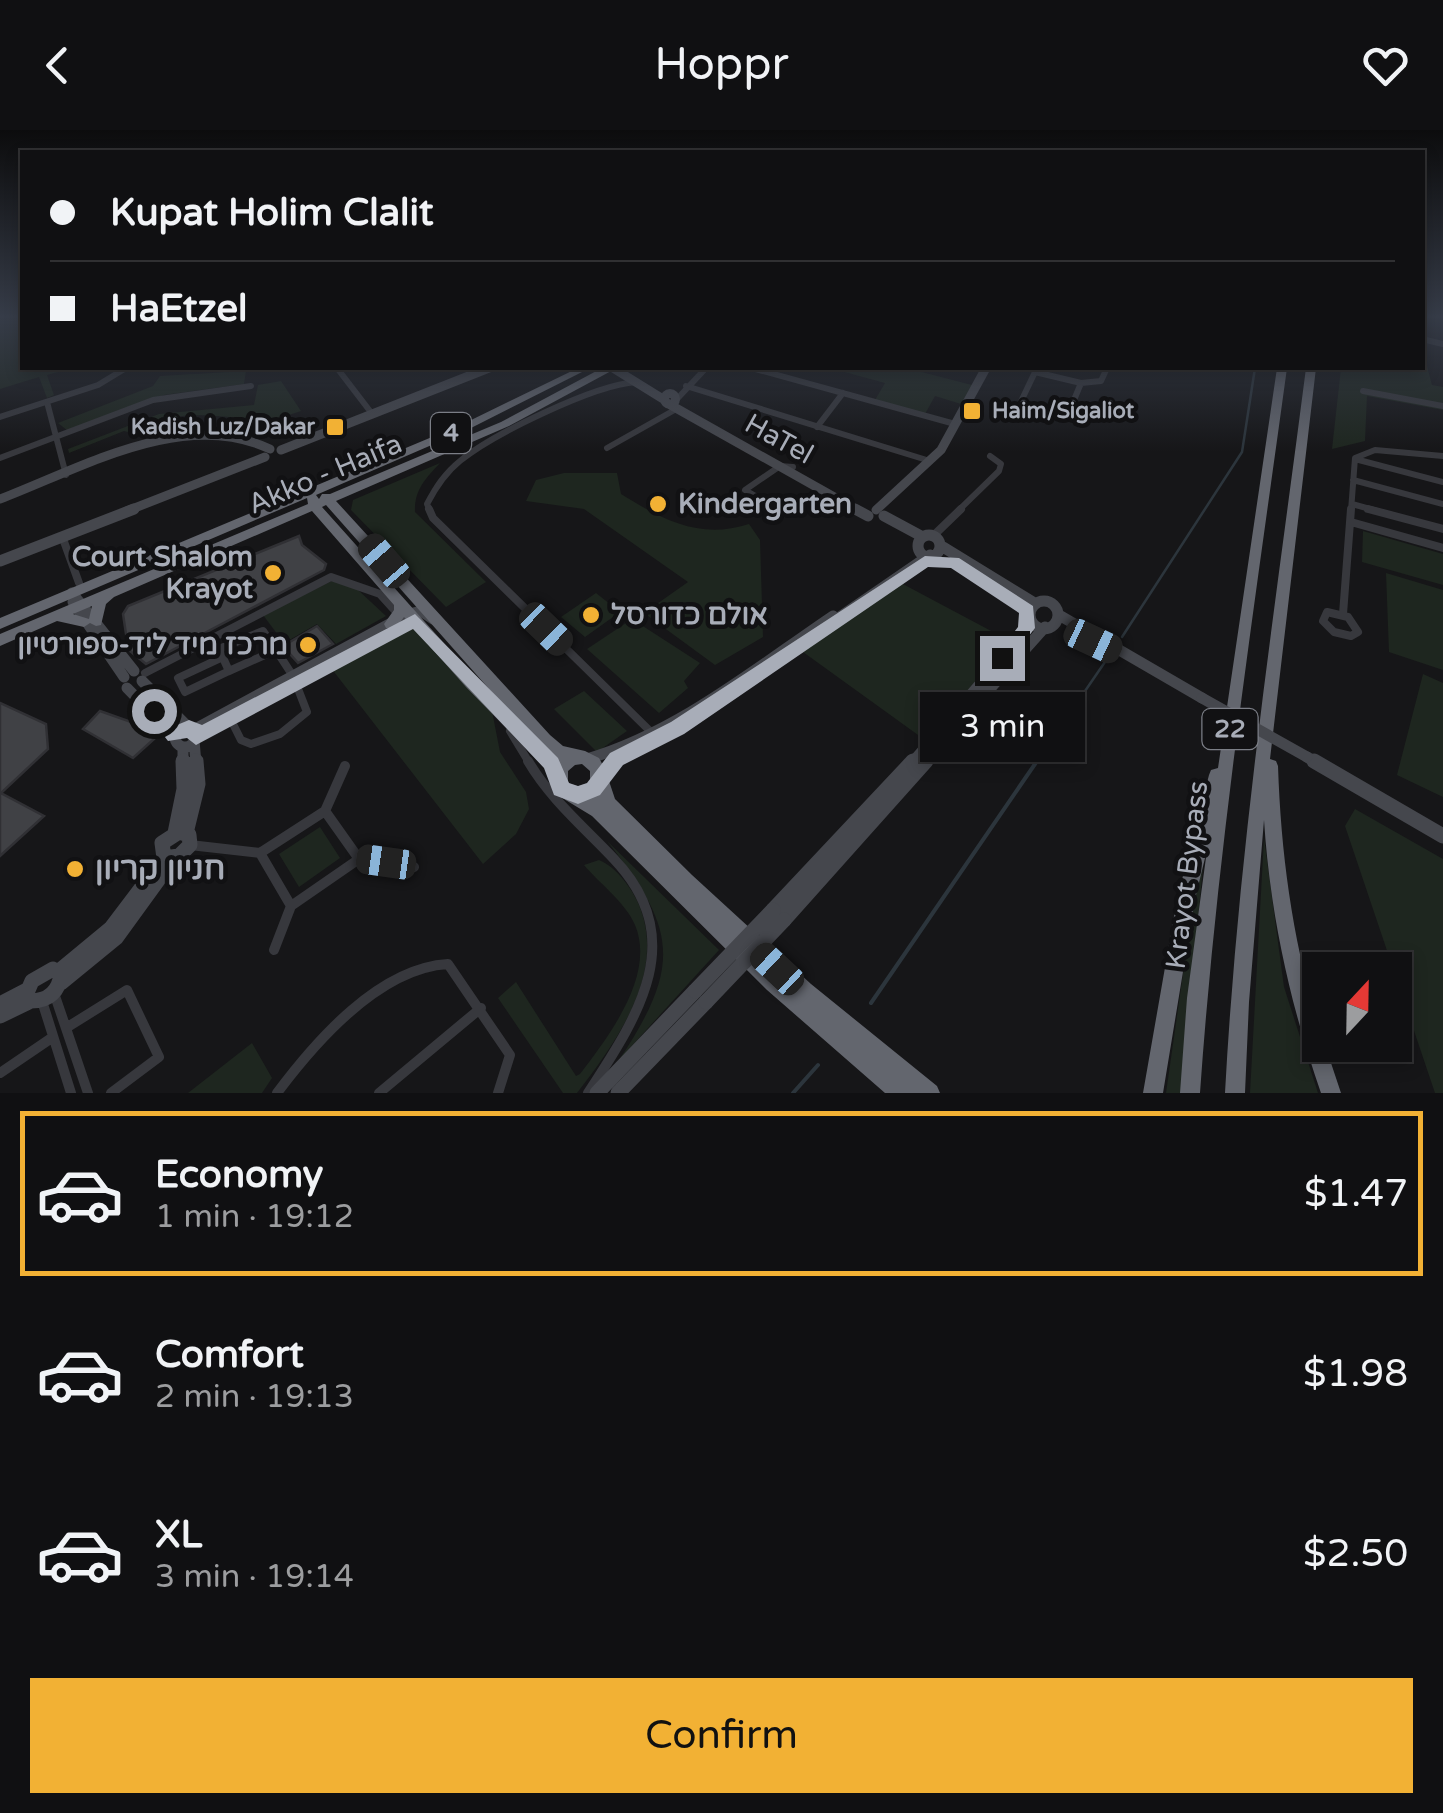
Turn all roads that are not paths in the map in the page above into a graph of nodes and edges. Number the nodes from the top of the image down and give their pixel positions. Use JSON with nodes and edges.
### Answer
{"nodes":[{"id":1,"x":123,"y":370,"type":"edge"},
{"id":2,"x":338,"y":370,"type":"edge"},
{"id":3,"x":484,"y":370,"type":"edge"},
{"id":4,"x":581,"y":370,"type":"edge"},
{"id":5,"x":704,"y":370,"type":"edge"},
{"id":6,"x":760,"y":370,"type":"edge"},
{"id":7,"x":787,"y":370,"type":"edge"},
{"id":8,"x":985,"y":370,"type":"edge"},
{"id":9,"x":1036,"y":370,"type":"edge"},
{"id":10,"x":1106,"y":370,"type":"edge"},
{"id":11,"x":1282,"y":370,"type":"edge"},
{"id":12,"x":1311,"y":370,"type":"edge"},
{"id":13,"x":616,"y":372,"type":"edge"},
{"id":14,"x":782,"y":376,"type":"junction"},
{"id":15,"x":1081,"y":382,"type":"junction"},
{"id":16,"x":252,"y":386,"type":"dead end"},
{"id":17,"x":1362,"y":391,"type":"dead end"},
{"id":18,"x":843,"y":393,"type":"junction"},
{"id":19,"x":674,"y":397,"type":"junction"},
{"id":20,"x":1074,"y":400,"type":"dead end"},
{"id":21,"x":47,"y":402,"type":"junction"},
{"id":22,"x":1443,"y":406,"type":"edge"},
{"id":23,"x":1015,"y":414,"type":"dead end"},
{"id":24,"x":373,"y":416,"type":"junction"},
{"id":25,"x":0,"y":417,"type":"edge"},
{"id":26,"x":955,"y":424,"type":"junction"},
{"id":27,"x":817,"y":427,"type":"junction"},
{"id":28,"x":56,"y":440,"type":"junction"},
{"id":29,"x":607,"y":448,"type":"dead end"},
{"id":30,"x":272,"y":452,"type":"junction"},
{"id":31,"x":990,"y":456,"type":"dead end"},
{"id":32,"x":1443,"y":456,"type":"edge"},
{"id":33,"x":0,"y":458,"type":"edge"},
{"id":34,"x":1355,"y":459,"type":"junction"},
{"id":35,"x":930,"y":462,"type":"junction"},
{"id":36,"x":780,"y":466,"type":"junction"},
{"id":37,"x":793,"y":467,"type":"junction"},
{"id":38,"x":66,"y":475,"type":"junction"},
{"id":39,"x":1353,"y":480,"type":"junction"},
{"id":40,"x":1443,"y":482,"type":"edge"},
{"id":41,"x":0,"y":498,"type":"edge"},
{"id":42,"x":314,"y":499,"type":"junction"},
{"id":43,"x":1352,"y":504,"type":"junction"},
{"id":44,"x":1443,"y":504,"type":"edge"},
{"id":45,"x":334,"y":505,"type":"junction"},
{"id":46,"x":784,"y":514,"type":"dead end"},
{"id":47,"x":877,"y":515,"type":"junction"},
{"id":48,"x":287,"y":518,"type":"junction"},
{"id":49,"x":1351,"y":522,"type":"junction"},
{"id":50,"x":332,"y":525,"type":"junction"},
{"id":51,"x":1443,"y":529,"type":"edge"},
{"id":52,"x":62,"y":536,"type":"junction"},
{"id":53,"x":930,"y":546,"type":"junction"},
{"id":54,"x":1443,"y":548,"type":"edge"},
{"id":55,"x":0,"y":561,"type":"edge"},
{"id":56,"x":954,"y":562,"type":"junction"},
{"id":57,"x":326,"y":573,"type":"dead end"},
{"id":58,"x":318,"y":583,"type":"junction"},
{"id":59,"x":112,"y":592,"type":"junction"},
{"id":60,"x":78,"y":597,"type":"junction"},
{"id":61,"x":1031,"y":611,"type":"junction"},
{"id":62,"x":1343,"y":614,"type":"dead end"},
{"id":63,"x":403,"y":615,"type":"junction"},
{"id":64,"x":49,"y":619,"type":"junction"},
{"id":65,"x":90,"y":621,"type":"junction"},
{"id":66,"x":436,"y":621,"type":"junction"},
{"id":67,"x":1053,"y":623,"type":"junction"},
{"id":68,"x":0,"y":624,"type":"edge"},
{"id":69,"x":0,"y":640,"type":"edge"},
{"id":70,"x":276,"y":650,"type":"junction"},
{"id":71,"x":223,"y":657,"type":"junction"},
{"id":72,"x":229,"y":672,"type":"junction"},
{"id":73,"x":134,"y":678,"type":"junction"},
{"id":74,"x":295,"y":679,"type":"junction"},
{"id":75,"x":1269,"y":690,"type":"junction"},
{"id":76,"x":494,"y":706,"type":"junction"},
{"id":77,"x":1233,"y":711,"type":"junction"},
{"id":78,"x":230,"y":718,"type":"junction"},
{"id":79,"x":650,"y":731,"type":"junction"},
{"id":80,"x":188,"y":736,"type":"junction"},
{"id":81,"x":584,"y":758,"type":"junction"},
{"id":82,"x":345,"y":766,"type":"dead end"},
{"id":83,"x":558,"y":778,"type":"junction"},
{"id":84,"x":600,"y":778,"type":"junction"},
{"id":85,"x":571,"y":795,"type":"junction"},
{"id":86,"x":326,"y":811,"type":"junction"},
{"id":87,"x":1443,"y":836,"type":"edge"},
{"id":88,"x":184,"y":837,"type":"junction"},
{"id":89,"x":260,"y":853,"type":"junction"},
{"id":90,"x":359,"y":859,"type":"junction"},
{"id":91,"x":414,"y":866,"type":"dead end"},
{"id":92,"x":292,"y":906,"type":"junction"},
{"id":93,"x":779,"y":915,"type":"junction"},
{"id":94,"x":274,"y":950,"type":"dead end"},
{"id":95,"x":46,"y":990,"type":"junction"},
{"id":96,"x":701,"y":997,"type":"junction"},
{"id":97,"x":0,"y":1004,"type":"edge"},
{"id":98,"x":482,"y":1008,"type":"junction"},
{"id":99,"x":0,"y":1016,"type":"edge"},
{"id":100,"x":66,"y":1028,"type":"junction"},
{"id":101,"x":52,"y":1037,"type":"junction"},
{"id":102,"x":0,"y":1073,"type":"edge"},
{"id":103,"x":70,"y":1093,"type":"edge"},
{"id":104,"x":88,"y":1093,"type":"edge"},
{"id":105,"x":111,"y":1093,"type":"edge"},
{"id":106,"x":278,"y":1093,"type":"edge"},
{"id":107,"x":379,"y":1093,"type":"edge"},
{"id":108,"x":498,"y":1093,"type":"edge"},
{"id":109,"x":588,"y":1093,"type":"edge"},
{"id":110,"x":597,"y":1093,"type":"edge"},
{"id":111,"x":618,"y":1093,"type":"edge"},
{"id":112,"x":902,"y":1093,"type":"edge"},
{"id":113,"x":930,"y":1093,"type":"edge"},
{"id":114,"x":1153,"y":1093,"type":"edge"},
{"id":115,"x":1190,"y":1093,"type":"edge"},
{"id":116,"x":1236,"y":1093,"type":"edge"},
{"id":117,"x":1330,"y":1093,"type":"edge"}],
"edges":[{"from":1,"to":21,"type":"street"},
{"from":2,"to":24,"type":"street"},
{"from":3,"to":24,"type":"street"},
{"from":4,"to":42,"type":"highway","name":"Akko - Haifa","number":"4"},
{"from":5,"to":19,"type":"street"},
{"from":6,"to":14,"type":"street"},
{"from":7,"to":14,"type":"street"},
{"from":8,"to":26,"type":"street"},
{"from":9,"to":15,"type":"street"},
{"from":9,"to":23,"type":"street"},
{"from":10,"to":15,"type":"street"},
{"from":11,"to":77,"type":"highway","name":"Krayot Bypass","number":"22"},
{"from":12,"to":75,"type":"highway","number":"22"},
{"from":13,"to":19,"type":"street","name":"HaTel"},
{"from":13,"to":19,"type":"street","name":"HaTel"},
{"from":13,"to":45,"type":"highway","name":"Akko - Haifa","number":"4"},
{"from":13,"to":79,"type":"street"},
{"from":14,"to":18,"type":"street"},
{"from":15,"to":20,"type":"street"},
{"from":16,"to":28,"type":"street"},
{"from":17,"to":22,"type":"street"},
{"from":18,"to":26,"type":"street"},
{"from":18,"to":27,"type":"street"},
{"from":19,"to":27,"type":"street"},
{"from":19,"to":29,"type":"street"},
{"from":19,"to":36,"type":"street","name":"HaTel"},
{"from":19,"to":37,"type":"street","name":"HaTel"},
{"from":21,"to":25,"type":"street"},
{"from":21,"to":28,"type":"street"},
{"from":24,"to":30,"type":"street"},
{"from":26,"to":35,"type":"street"},
{"from":27,"to":35,"type":"street"},
{"from":28,"to":33,"type":"street"},
{"from":28,"to":38,"type":"street"},
{"from":30,"to":38,"type":"street"},
{"from":30,"to":52,"type":"street"},
{"from":31,"to":53,"type":"street"},
{"from":32,"to":34,"type":"street"},
{"from":34,"to":39,"type":"street"},
{"from":34,"to":40,"type":"street"},
{"from":35,"to":47,"type":"street"},
{"from":36,"to":37,"type":"street"},
{"from":36,"to":46,"type":"street"},
{"from":36,"to":47,"type":"street","name":"HaTel"},
{"from":37,"to":47,"type":"street","name":"HaTel"},
{"from":38,"to":41,"type":"street"},
{"from":39,"to":43,"type":"street"},
{"from":39,"to":44,"type":"street"},
{"from":42,"to":45,"type":"highway","name":"Akko - Haifa","number":"4"},
{"from":42,"to":48,"type":"highway","name":"Akko - Haifa","number":"4"},
{"from":42,"to":50,"type":"highway"},
{"from":42,"to":60,"type":"highway","name":"Akko - Haifa","number":"4"},
{"from":43,"to":49,"type":"street"},
{"from":43,"to":51,"type":"street"},
{"from":45,"to":66,"type":"highway"},
{"from":47,"to":53,"type":"street","name":"HaTel"},
{"from":48,"to":50,"type":"highway"},
{"from":48,"to":59,"type":"highway","name":"Akko - Haifa","number":"4"},
{"from":49,"to":54,"type":"street"},
{"from":49,"to":62,"type":"street"},
{"from":50,"to":63,"type":"highway"},
{"from":52,"to":55,"type":"street"},
{"from":52,"to":60,"type":"street"},
{"from":53,"to":56,"type":"street","name":"HaTel"},
{"from":53,"to":56,"type":"street"},
{"from":53,"to":61,"type":"street","name":"HaTel"},
{"from":53,"to":79,"type":"street"},
{"from":53,"to":84,"type":"street"},
{"from":56,"to":61,"type":"street","name":"HaTel"},
{"from":57,"to":58,"type":"street"},
{"from":58,"to":63,"type":"street"},
{"from":58,"to":73,"type":"street"},
{"from":59,"to":60,"type":"highway","name":"Akko - Haifa","number":"4"},
{"from":59,"to":65,"type":"highway"},
{"from":60,"to":64,"type":"highway","name":"Akko - Haifa","number":"4"},
{"from":60,"to":65,"type":"street"},
{"from":60,"to":68,"type":"highway","name":"Akko - Haifa","number":"4"},
{"from":61,"to":67,"type":"street"},
{"from":61,"to":67,"type":"street"},
{"from":61,"to":93,"type":"street"},
{"from":63,"to":66,"type":"street"},
{"from":63,"to":74,"type":"street"},
{"from":63,"to":74,"type":"street"},
{"from":63,"to":76,"type":"highway"},
{"from":64,"to":65,"type":"highway"},
{"from":64,"to":69,"type":"highway","name":"Akko - Haifa","number":"4"},
{"from":65,"to":73,"type":"street"},
{"from":66,"to":81,"type":"highway"},
{"from":67,"to":87,"type":"street","bridge":true},
{"from":67,"to":93,"type":"street"},
{"from":70,"to":71,"type":"street"},
{"from":70,"to":72,"type":"street"},
{"from":70,"to":74,"type":"street"},
{"from":71,"to":72,"type":"street"},
{"from":71,"to":72,"type":"street"},
{"from":73,"to":80,"type":"street"},
{"from":74,"to":78,"type":"street"},
{"from":74,"to":78,"type":"street"},
{"from":74,"to":80,"type":"street"},
{"from":75,"to":116,"type":"highway","number":"22"},
{"from":75,"to":117,"type":"highway"},
{"from":76,"to":83,"type":"highway"},
{"from":76,"to":109,"type":"street"},
{"from":77,"to":114,"type":"highway"},
{"from":77,"to":115,"type":"highway","name":"Krayot Bypass","number":"22"},
{"from":78,"to":80,"type":"street"},
{"from":79,"to":81,"type":"street"},
{"from":80,"to":88,"type":"street"},
{"from":81,"to":83,"type":"highway"},
{"from":81,"to":84,"type":"highway"},
{"from":82,"to":86,"type":"street"},
{"from":83,"to":85,"type":"highway"},
{"from":84,"to":85,"type":"highway"},
{"from":84,"to":113,"type":"highway"},
{"from":85,"to":112,"type":"highway"},
{"from":86,"to":89,"type":"street"},
{"from":86,"to":90,"type":"street"},
{"from":88,"to":89,"type":"street"},
{"from":88,"to":95,"type":"street"},
{"from":89,"to":92,"type":"street"},
{"from":90,"to":91,"type":"street"},
{"from":90,"to":92,"type":"street"},
{"from":92,"to":94,"type":"street"},
{"from":93,"to":96,"type":"street","bridge":true},
{"from":95,"to":97,"type":"street"},
{"from":95,"to":99,"type":"street"},
{"from":95,"to":100,"type":"street"},
{"from":95,"to":101,"type":"street"},
{"from":96,"to":110,"type":"street"},
{"from":96,"to":111,"type":"street"},
{"from":98,"to":106,"type":"street"},
{"from":98,"to":107,"type":"street"},
{"from":98,"to":108,"type":"street"},
{"from":100,"to":104,"type":"street"},
{"from":100,"to":105,"type":"street"},
{"from":101,"to":102,"type":"street"},
{"from":101,"to":103,"type":"street"}]}
